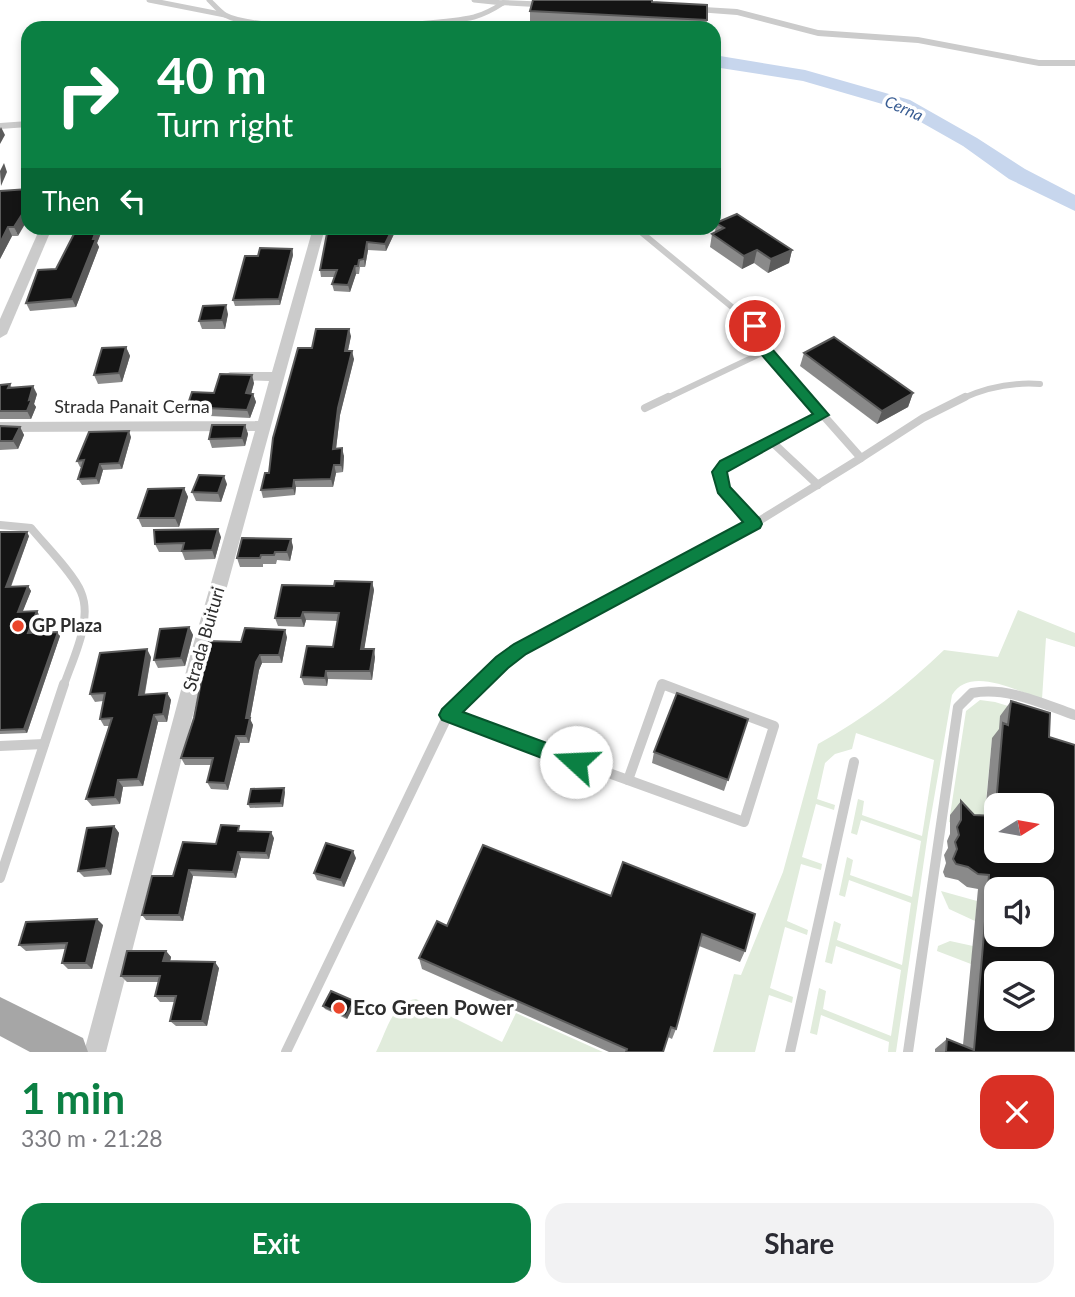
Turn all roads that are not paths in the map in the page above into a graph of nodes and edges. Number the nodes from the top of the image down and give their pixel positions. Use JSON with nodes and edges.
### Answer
{"nodes":[{"id":1,"x":149,"y":0,"type":"edge"},
{"id":2,"x":209,"y":0,"type":"edge"},
{"id":3,"x":474,"y":0,"type":"edge"},
{"id":4,"x":503,"y":3,"type":"junction"},
{"id":5,"x":565,"y":6,"type":"edge"},
{"id":6,"x":677,"y":9,"type":"edge"},
{"id":7,"x":225,"y":15,"type":"junction"},
{"id":8,"x":246,"y":21,"type":"edge"},
{"id":9,"x":443,"y":21,"type":"edge"},
{"id":10,"x":1075,"y":63,"type":"edge"},
{"id":11,"x":21,"y":124,"type":"edge"},
{"id":12,"x":0,"y":126,"type":"edge"},
{"id":13,"x":43,"y":235,"type":"edge"},
{"id":14,"x":316,"y":235,"type":"edge"},
{"id":15,"x":644,"y":235,"type":"edge"},
{"id":16,"x":0,"y":334,"type":"edge"},
{"id":17,"x":766,"y":351,"type":"junction"},
{"id":18,"x":225,"y":376,"type":"edge"},
{"id":19,"x":277,"y":377,"type":"junction"},
{"id":20,"x":1040,"y":384,"type":"dead end"},
{"id":21,"x":645,"y":408,"type":"dead end"},
{"id":22,"x":822,"y":415,"type":"junction"},
{"id":23,"x":264,"y":426,"type":"junction"},
{"id":24,"x":0,"y":427,"type":"edge"},
{"id":25,"x":772,"y":442,"type":"junction"},
{"id":26,"x":861,"y":458,"type":"junction"},
{"id":27,"x":818,"y":485,"type":"junction"},
{"id":28,"x":754,"y":524,"type":"junction"},
{"id":29,"x":0,"y":525,"type":"edge"},
{"id":30,"x":448,"y":715,"type":"junction"},
{"id":31,"x":1075,"y":715,"type":"edge"},
{"id":32,"x":44,"y":744,"type":"junction"},
{"id":33,"x":0,"y":746,"type":"edge"},
{"id":34,"x":854,"y":762,"type":"dead end"},
{"id":35,"x":626,"y":782,"type":"junction"},
{"id":36,"x":0,"y":878,"type":"edge"},
{"id":37,"x":0,"y":1016,"type":"edge"},
{"id":38,"x":69,"y":1052,"type":"edge"},
{"id":39,"x":95,"y":1052,"type":"edge"},
{"id":40,"x":286,"y":1052,"type":"edge"},
{"id":41,"x":790,"y":1052,"type":"edge"},
{"id":42,"x":908,"y":1052,"type":"edge"}],
"edges":[{"from":1,"to":7,"type":"lane"},
{"from":2,"to":7,"type":"lane"},
{"from":3,"to":4,"type":"lane"},
{"from":4,"to":5,"type":"street"},
{"from":4,"to":9,"type":"lane"},
{"from":6,"to":10,"type":"street"},
{"from":7,"to":8,"type":"lane"},
{"from":11,"to":12,"type":"street"},
{"from":13,"to":16,"type":"street"},
{"from":14,"to":19,"type":"street","name":"Strada Buituri"},
{"from":15,"to":17,"type":"lane"},
{"from":17,"to":21,"type":"lane"},
{"from":17,"to":22,"type":"lane"},
{"from":18,"to":19,"type":"street"},
{"from":19,"to":23,"type":"street","name":"Strada Buituri"},
{"from":20,"to":26,"type":"lane"},
{"from":22,"to":25,"type":"lane"},
{"from":22,"to":26,"type":"lane"},
{"from":23,"to":24,"type":"street","name":"Strada Panait Cerna"},
{"from":23,"to":39,"type":"street","name":"Strada Buituri"},
{"from":25,"to":27,"type":"lane"},
{"from":25,"to":28,"type":"lane"},
{"from":26,"to":27,"type":"lane"},
{"from":27,"to":28,"type":"lane"},
{"from":28,"to":30,"type":"lane"},
{"from":29,"to":32,"type":"lane"},
{"from":30,"to":35,"type":"lane"},
{"from":30,"to":40,"type":"lane"},
{"from":31,"to":42,"type":"lane"},
{"from":32,"to":33,"type":"lane"},
{"from":32,"to":36,"type":"lane"},
{"from":34,"to":41,"type":"lane"},
{"from":35,"to":35,"type":"lane"},
{"from":37,"to":38,"type":"main road"}]}
